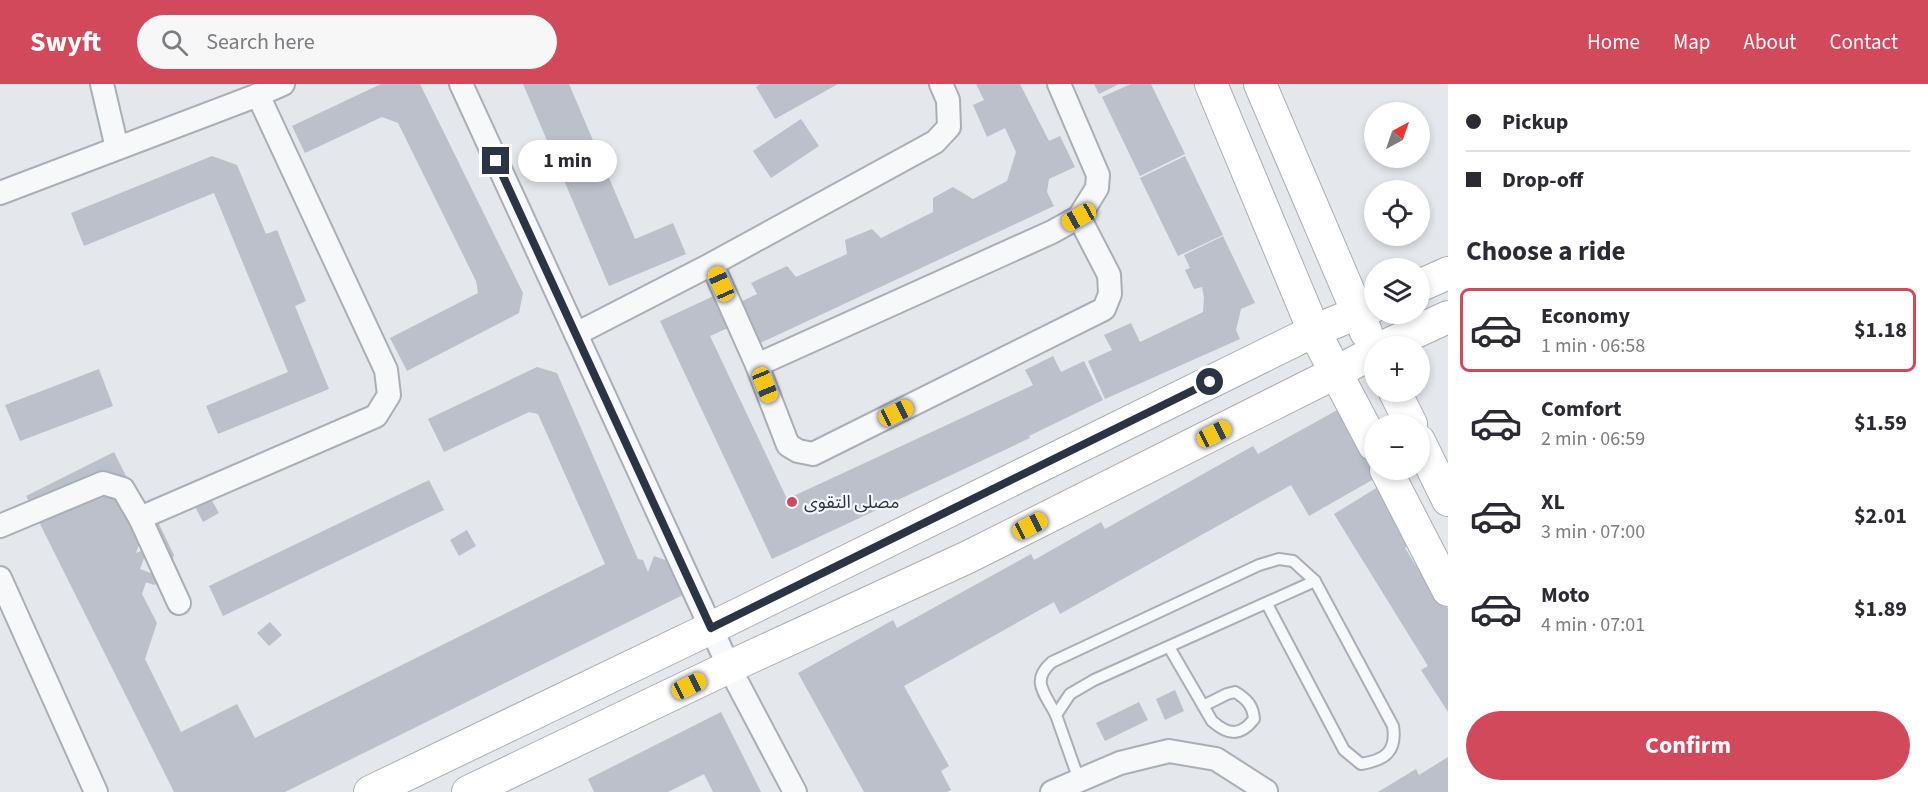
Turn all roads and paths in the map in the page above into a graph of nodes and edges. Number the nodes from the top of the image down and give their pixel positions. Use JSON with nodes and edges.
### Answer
{"nodes":[{"id":1,"x":102,"y":84,"type":"edge"},
{"id":2,"x":283,"y":84,"type":"edge"},
{"id":3,"x":461,"y":84,"type":"edge"},
{"id":4,"x":941,"y":84,"type":"edge"},
{"id":5,"x":1059,"y":84,"type":"edge"},
{"id":6,"x":1211,"y":84,"type":"edge"},
{"id":7,"x":1260,"y":84,"type":"edge"},
{"id":8,"x":258,"y":95,"type":"junction"},
{"id":9,"x":117,"y":148,"type":"junction"},
{"id":10,"x":0,"y":193,"type":"edge"},
{"id":11,"x":1079,"y":217,"type":"junction"},
{"id":12,"x":712,"y":264,"type":"junction"},
{"id":13,"x":1448,"y":273,"type":"edge"},
{"id":14,"x":1430,"y":281,"type":"edge"},
{"id":15,"x":1364,"y":306,"type":"edge"},
{"id":16,"x":1364,"y":311,"type":"edge"},
{"id":17,"x":1448,"y":317,"type":"edge"},
{"id":18,"x":1314,"y":331,"type":"junction"},
{"id":19,"x":576,"y":334,"type":"junction"},
{"id":20,"x":1407,"y":336,"type":"edge"},
{"id":21,"x":1364,"y":356,"type":"edge"},
{"id":22,"x":757,"y":365,"type":"junction"},
{"id":23,"x":1337,"y":372,"type":"junction"},
{"id":24,"x":1364,"y":425,"type":"edge"},
{"id":25,"x":1430,"y":463,"type":"edge"},
{"id":26,"x":1391,"y":480,"type":"edge"},
{"id":27,"x":1448,"y":500,"type":"edge"},
{"id":28,"x":140,"y":518,"type":"junction"},
{"id":29,"x":0,"y":526,"type":"edge"},
{"id":30,"x":0,"y":578,"type":"edge"},
{"id":31,"x":1315,"y":581,"type":"junction"},
{"id":32,"x":1448,"y":590,"type":"edge"},
{"id":33,"x":179,"y":603,"type":"dead end"},
{"id":34,"x":1267,"y":604,"type":"junction"},
{"id":35,"x":711,"y":628,"type":"junction"},
{"id":36,"x":1169,"y":647,"type":"junction"},
{"id":37,"x":729,"y":667,"type":"junction"},
{"id":38,"x":1203,"y":706,"type":"junction"},
{"id":39,"x":1056,"y":715,"type":"junction"},
{"id":40,"x":1079,"y":780,"type":"junction"},
{"id":41,"x":1266,"y":791,"type":"edge"},
{"id":42,"x":96,"y":792,"type":"edge"},
{"id":43,"x":370,"y":792,"type":"edge"},
{"id":44,"x":468,"y":792,"type":"edge"},
{"id":45,"x":795,"y":792,"type":"edge"},
{"id":46,"x":1052,"y":792,"type":"edge"}],
"edges":[{"from":1,"to":9,"type":"street"},
{"from":2,"to":8,"type":"street"},
{"from":3,"to":19,"type":"street"},
{"from":4,"to":12,"type":"street"},
{"from":5,"to":11,"type":"street"},
{"from":6,"to":18,"type":"main road"},
{"from":7,"to":15,"type":"main road"},
{"from":8,"to":9,"type":"street"},
{"from":8,"to":28,"type":"street"},
{"from":9,"to":10,"type":"street"},
{"from":11,"to":22,"type":"street"},
{"from":11,"to":22,"type":"street"},
{"from":12,"to":19,"type":"street"},
{"from":12,"to":22,"type":"street"},
{"from":13,"to":14,"type":"main road"},
{"from":16,"to":18,"type":"main road"},
{"from":17,"to":20,"type":"main road"},
{"from":18,"to":23,"type":"main road"},
{"from":18,"to":35,"type":"main road"},
{"from":19,"to":35,"type":"street"},
{"from":21,"to":23,"type":"main road"},
{"from":23,"to":24,"type":"main road"},
{"from":23,"to":37,"type":"main road"},
{"from":25,"to":27,"type":"main road"},
{"from":26,"to":32,"type":"main road"},
{"from":28,"to":29,"type":"street"},
{"from":28,"to":33,"type":"street"},
{"from":30,"to":42,"type":"street"},
{"from":31,"to":34,"type":"lane"},
{"from":31,"to":34,"type":"lane"},
{"from":31,"to":39,"type":"lane"},
{"from":34,"to":36,"type":"lane"},
{"from":35,"to":37,"type":"street"},
{"from":35,"to":43,"type":"main road"},
{"from":36,"to":38,"type":"lane"},
{"from":36,"to":39,"type":"lane"},
{"from":37,"to":44,"type":"main road"},
{"from":37,"to":45,"type":"street"},
{"from":38,"to":38,"type":"lane"},
{"from":39,"to":40,"type":"lane"},
{"from":40,"to":41,"type":"street"},
{"from":40,"to":46,"type":"street"}]}
